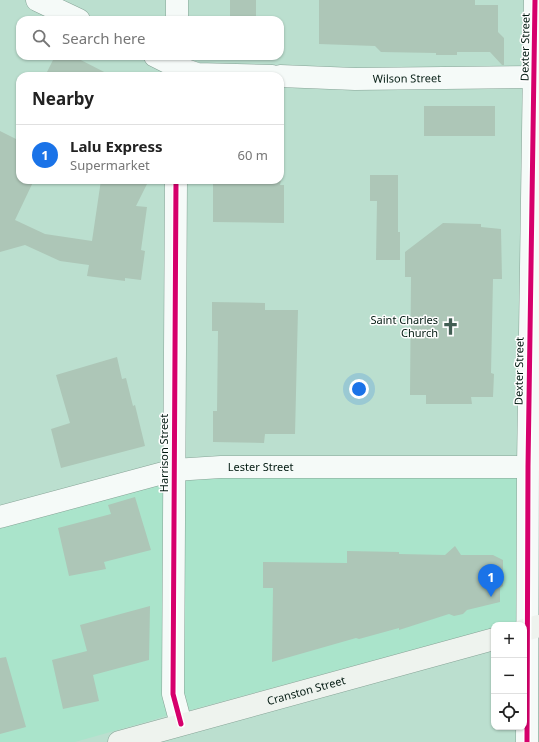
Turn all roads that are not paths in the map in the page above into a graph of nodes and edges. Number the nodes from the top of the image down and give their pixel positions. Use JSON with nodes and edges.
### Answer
{"nodes":[{"id":1,"x":37,"y":0,"type":"edge"},
{"id":2,"x":177,"y":0,"type":"edge"},
{"id":3,"x":536,"y":0,"type":"edge"},
{"id":4,"x":71,"y":16,"type":"edge"},
{"id":5,"x":177,"y":16,"type":"edge"},
{"id":6,"x":164,"y":60,"type":"edge"},
{"id":7,"x":177,"y":66,"type":"edge"},
{"id":8,"x":192,"y":72,"type":"edge"},
{"id":9,"x":284,"y":76,"type":"edge"},
{"id":10,"x":534,"y":77,"type":"junction"},
{"id":11,"x":176,"y":184,"type":"edge"},
{"id":12,"x":528,"y":467,"type":"junction"},
{"id":13,"x":174,"y":470,"type":"junction"},
{"id":14,"x":0,"y":517,"type":"edge"},
{"id":15,"x":530,"y":629,"type":"edge"},
{"id":16,"x":491,"y":640,"type":"edge"},
{"id":17,"x":181,"y":724,"type":"junction"},
{"id":18,"x":119,"y":742,"type":"edge"},
{"id":19,"x":527,"y":742,"type":"edge"}],
"edges":[{"from":1,"to":4,"type":"street"},
{"from":2,"to":5,"type":"street"},
{"from":3,"to":10,"type":"street","name":"Dexter Street"},
{"from":6,"to":7,"type":"street"},
{"from":7,"to":8,"type":"street"},
{"from":9,"to":10,"type":"street","name":"Wilson Street"},
{"from":10,"to":12,"type":"street","name":"Dexter Street"},
{"from":11,"to":13,"type":"street","name":"Harrison Street"},
{"from":12,"to":13,"type":"street","name":"Lester Street"},
{"from":12,"to":15,"type":"street","name":"Dexter Street"},
{"from":13,"to":14,"type":"street","name":"Lester Street"},
{"from":13,"to":17,"type":"street","name":"Harrison Street"},
{"from":15,"to":19,"type":"street","name":"Dexter Street"},
{"from":16,"to":17,"type":"main road","name":"Cranston Street"},
{"from":17,"to":18,"type":"main road","name":"Cranston Street"}]}
